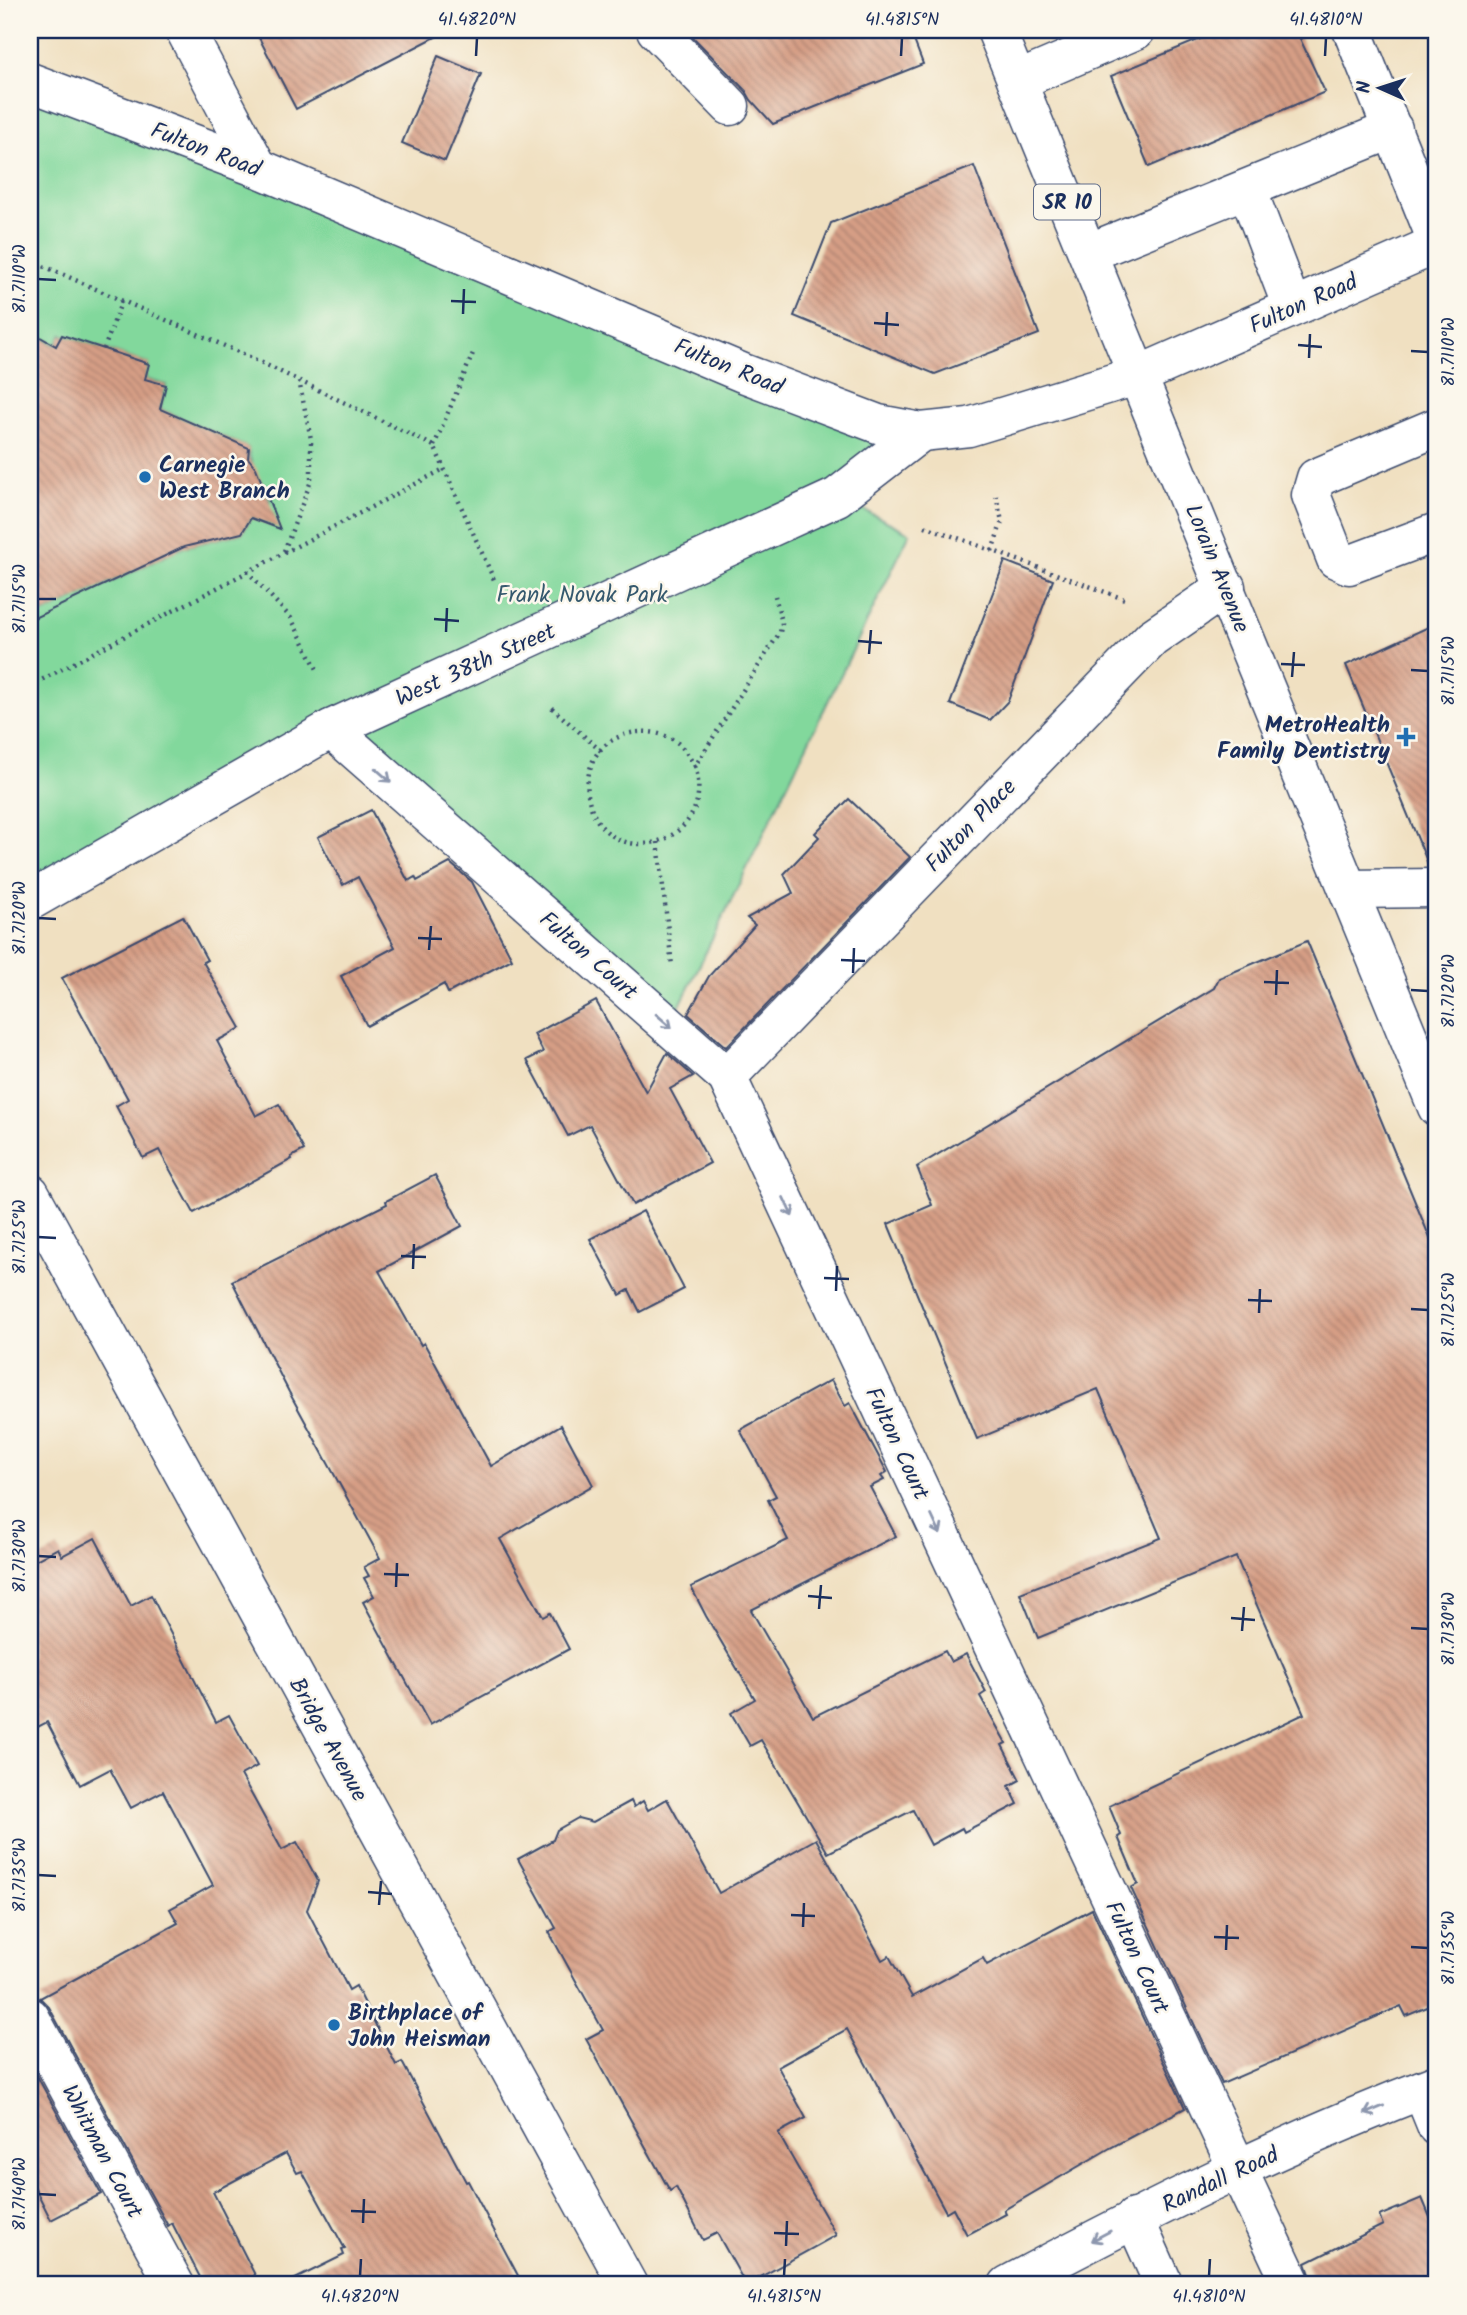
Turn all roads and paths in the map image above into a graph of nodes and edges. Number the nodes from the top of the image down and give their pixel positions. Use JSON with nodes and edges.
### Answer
{"nodes":[{"id":1,"x":185,"y":30,"type":"edge"},
{"id":2,"x":656,"y":30,"type":"edge"},
{"id":3,"x":996,"y":30,"type":"edge"},
{"id":4,"x":1136,"y":30,"type":"edge"},
{"id":5,"x":1352,"y":30,"type":"edge"},
{"id":6,"x":1017,"y":80,"type":"junction"},
{"id":7,"x":30,"y":82,"type":"edge"},
{"id":8,"x":730,"y":106,"type":"dead end"},
{"id":9,"x":1393,"y":129,"type":"junction"},
{"id":10,"x":258,"y":168,"type":"junction"},
{"id":11,"x":1247,"y":189,"type":"junction"},
{"id":12,"x":1437,"y":243,"type":"edge"},
{"id":13,"x":1088,"y":253,"type":"junction"},
{"id":14,"x":30,"y":263,"type":"edge"},
{"id":15,"x":122,"y":300,"type":"junction"},
{"id":16,"x":1292,"y":307,"type":"junction"},
{"id":17,"x":104,"y":349,"type":"dead end"},
{"id":18,"x":474,"y":351,"type":"dead end"},
{"id":19,"x":1139,"y":375,"type":"junction"},
{"id":20,"x":299,"y":381,"type":"junction"},
{"id":21,"x":1437,"y":427,"type":"edge"},
{"id":22,"x":921,"y":432,"type":"junction"},
{"id":23,"x":434,"y":446,"type":"junction"},
{"id":24,"x":444,"y":468,"type":"junction"},
{"id":25,"x":996,"y":496,"type":"dead end"},
{"id":26,"x":925,"y":526,"type":"dead end"},
{"id":27,"x":1437,"y":532,"type":"edge"},
{"id":28,"x":992,"y":551,"type":"junction"},
{"id":29,"x":284,"y":552,"type":"junction"},
{"id":30,"x":247,"y":571,"type":"junction"},
{"id":31,"x":495,"y":582,"type":"dead end"},
{"id":32,"x":1226,"y":587,"type":"junction"},
{"id":33,"x":775,"y":596,"type":"dead end"},
{"id":34,"x":1129,"y":601,"type":"dead end"},
{"id":35,"x":318,"y":671,"type":"dead end"},
{"id":36,"x":30,"y":685,"type":"edge"},
{"id":37,"x":552,"y":708,"type":"dead end"},
{"id":38,"x":331,"y":729,"type":"junction"},
{"id":39,"x":601,"y":751,"type":"junction"},
{"id":40,"x":695,"y":766,"type":"junction"},
{"id":41,"x":658,"y":842,"type":"junction"},
{"id":42,"x":1437,"y":888,"type":"edge"},
{"id":43,"x":1348,"y":889,"type":"junction"},
{"id":44,"x":30,"y":901,"type":"edge"},
{"id":45,"x":670,"y":1026,"type":"junction"},
{"id":46,"x":727,"y":1077,"type":"junction"},
{"id":47,"x":1437,"y":1107,"type":"edge"},
{"id":48,"x":30,"y":1192,"type":"edge"},
{"id":49,"x":30,"y":2017,"type":"edge"},
{"id":50,"x":1430,"y":2087,"type":"edge"},
{"id":51,"x":1437,"y":2127,"type":"edge"},
{"id":52,"x":1237,"y":2169,"type":"junction"},
{"id":53,"x":1134,"y":2218,"type":"junction"},
{"id":54,"x":175,"y":2285,"type":"edge"},
{"id":55,"x":628,"y":2285,"type":"edge"},
{"id":56,"x":1008,"y":2285,"type":"edge"},
{"id":57,"x":1164,"y":2285,"type":"edge"},
{"id":58,"x":1292,"y":2285,"type":"edge"}],
"edges":[{"from":1,"to":10,"type":"street"},
{"from":2,"to":8,"type":"street"},
{"from":3,"to":6,"type":"street","name":"Lorain Avenue","number":"SR 10"},
{"from":4,"to":6,"type":"street"},
{"from":5,"to":9,"type":"street"},
{"from":6,"to":13,"type":"street","name":"Lorain Avenue","number":"SR 10"},
{"from":7,"to":10,"type":"street","name":"Fulton Road"},
{"from":9,"to":11,"type":"street"},
{"from":9,"to":12,"type":"street"},
{"from":10,"to":22,"type":"street","name":"Fulton Road"},
{"from":11,"to":13,"type":"street"},
{"from":11,"to":16,"type":"street"},
{"from":12,"to":16,"type":"street","name":"Fulton Road"},
{"from":13,"to":19,"type":"street","name":"Lorain Avenue","number":"SR 10"},
{"from":14,"to":15,"type":"path"},
{"from":15,"to":17,"type":"path"},
{"from":15,"to":20,"type":"path"},
{"from":16,"to":19,"type":"street","name":"Fulton Road"},
{"from":18,"to":23,"type":"path"},
{"from":19,"to":22,"type":"street","name":"Fulton Road"},
{"from":19,"to":32,"type":"street","name":"Lorain Avenue","number":"SR 10"},
{"from":20,"to":23,"type":"path"},
{"from":20,"to":29,"type":"path"},
{"from":21,"to":27,"type":"street"},
{"from":22,"to":38,"type":"street","name":"West 38th Street"},
{"from":23,"to":24,"type":"path"},
{"from":24,"to":29,"type":"path"},
{"from":24,"to":31,"type":"path"},
{"from":25,"to":28,"type":"path"},
{"from":26,"to":28,"type":"path"},
{"from":28,"to":34,"type":"path"},
{"from":29,"to":30,"type":"path"},
{"from":30,"to":35,"type":"path"},
{"from":30,"to":36,"type":"path"},
{"from":32,"to":43,"type":"street","name":"Lorain Avenue","number":"SR 10"},
{"from":32,"to":46,"type":"street","name":"Fulton Place"},
{"from":33,"to":40,"type":"path"},
{"from":37,"to":39,"type":"path"},
{"from":38,"to":44,"type":"street","name":"West 38th Street"},
{"from":38,"to":45,"type":"street","name":"Fulton Court","one_way":true},
{"from":39,"to":40,"type":"path"},
{"from":39,"to":41,"type":"path"},
{"from":40,"to":41,"type":"path"},
{"from":41,"to":45,"type":"path"},
{"from":42,"to":43,"type":"street"},
{"from":43,"to":47,"type":"street","name":"Lorain Avenue","number":"SR 10"},
{"from":45,"to":46,"type":"street","name":"Fulton Court"},
{"from":46,"to":52,"type":"street","name":"Fulton Court","one_way":true},
{"from":48,"to":55,"type":"street","name":"Bridge Avenue"},
{"from":49,"to":54,"type":"street","name":"Whitman Court"},
{"from":50,"to":51,"type":"street"},
{"from":50,"to":52,"type":"street","name":"Randall Road","one_way":true},
{"from":52,"to":53,"type":"street","name":"Randall Road"},
{"from":52,"to":58,"type":"street","name":"Fulton Court"},
{"from":53,"to":56,"type":"street","name":"Randall Road","one_way":true},
{"from":53,"to":57,"type":"street"}]}
